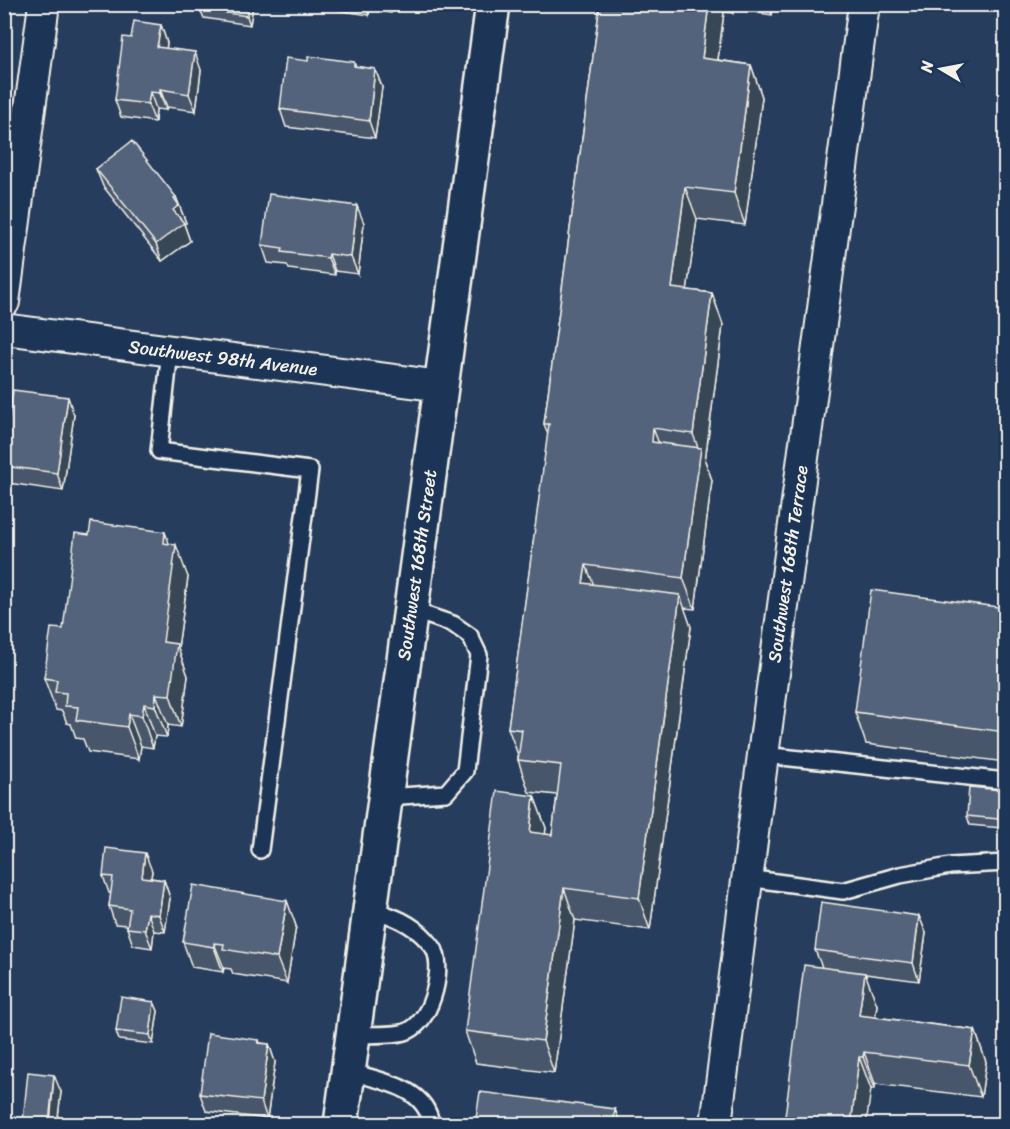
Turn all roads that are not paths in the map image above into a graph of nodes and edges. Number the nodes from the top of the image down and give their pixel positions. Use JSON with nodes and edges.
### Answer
{"nodes":[{"id":1,"x":44,"y":4,"type":"edge"},
{"id":2,"x":493,"y":4,"type":"edge"},
{"id":3,"x":864,"y":4,"type":"edge"},
{"id":4,"x":4,"y":302,"type":"edge"},
{"id":5,"x":4,"y":329,"type":"edge"},
{"id":6,"x":171,"y":351,"type":"junction"},
{"id":7,"x":441,"y":386,"type":"junction"},
{"id":8,"x":411,"y":610,"type":"junction"},
{"id":9,"x":762,"y":755,"type":"junction"},
{"id":10,"x":1005,"y":781,"type":"edge"},
{"id":11,"x":386,"y":797,"type":"junction"},
{"id":12,"x":260,"y":850,"type":"dead end"},
{"id":13,"x":1005,"y":863,"type":"edge"},
{"id":14,"x":747,"y":878,"type":"junction"},
{"id":15,"x":371,"y":909,"type":"junction"},
{"id":16,"x":354,"y":1035,"type":"junction"},
{"id":17,"x":348,"y":1071,"type":"junction"},
{"id":18,"x":341,"y":1125,"type":"edge"},
{"id":19,"x":431,"y":1125,"type":"edge"},
{"id":20,"x":716,"y":1125,"type":"edge"}],
"edges":[{"from":1,"to":4,"type":"street"},
{"from":2,"to":7,"type":"street","name":"Southwest 168th Street"},
{"from":3,"to":9,"type":"street","name":"Southwest 168th Terrace"},
{"from":5,"to":6,"type":"street","name":"Southwest 98th Avenue"},
{"from":6,"to":7,"type":"street","name":"Southwest 98th Avenue"},
{"from":6,"to":12,"type":"lane"},
{"from":7,"to":8,"type":"street","name":"Southwest 168th Street"},
{"from":8,"to":11,"type":"street","name":"Southwest 168th Street"},
{"from":8,"to":11,"type":"lane"},
{"from":9,"to":10,"type":"lane"},
{"from":9,"to":14,"type":"street","name":"Southwest 168th Terrace"},
{"from":11,"to":15,"type":"street","name":"Southwest 168th Street"},
{"from":13,"to":14,"type":"lane"},
{"from":14,"to":20,"type":"street","name":"Southwest 168th Terrace"},
{"from":15,"to":16,"type":"street","name":"Southwest 168th Street"},
{"from":15,"to":16,"type":"lane"},
{"from":16,"to":17,"type":"street","name":"Southwest 168th Street"},
{"from":17,"to":18,"type":"street","name":"Southwest 168th Street"},
{"from":17,"to":19,"type":"lane"}]}
